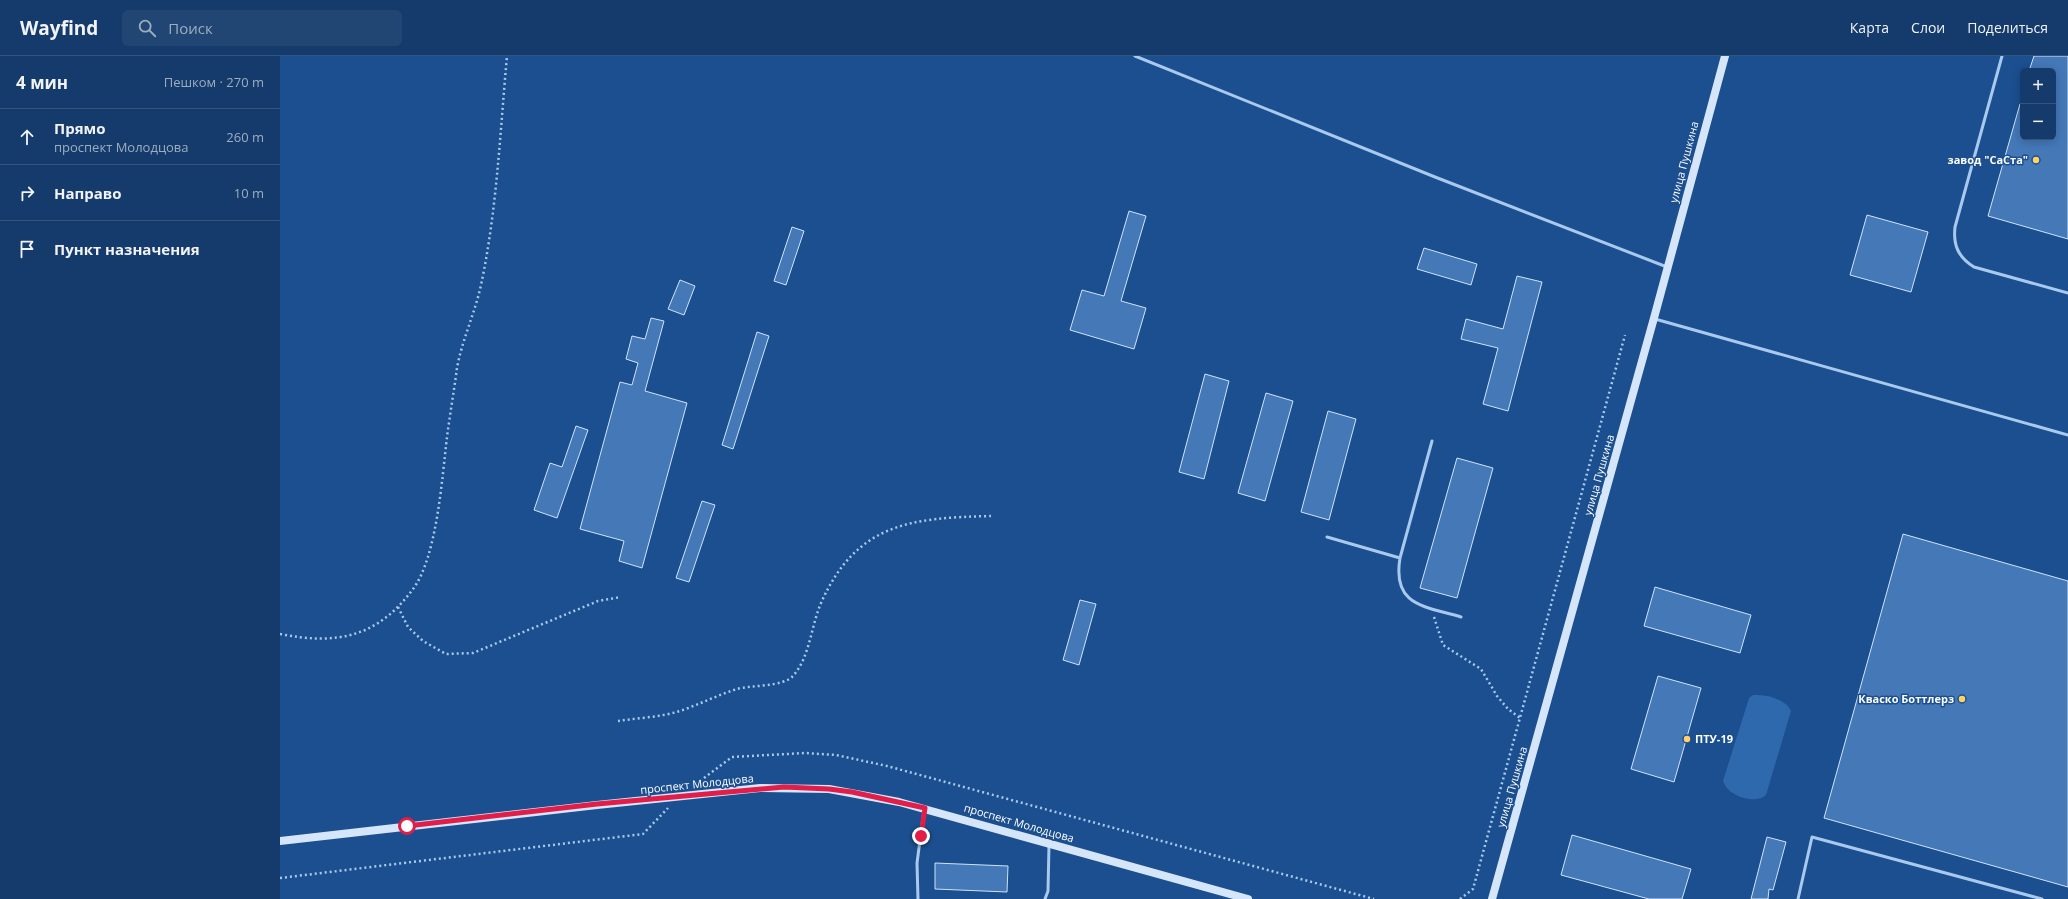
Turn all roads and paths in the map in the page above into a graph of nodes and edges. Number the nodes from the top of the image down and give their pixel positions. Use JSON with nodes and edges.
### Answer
{"nodes":[{"id":1,"x":507,"y":56,"type":"edge"},
{"id":2,"x":1135,"y":56,"type":"edge"},
{"id":3,"x":1725,"y":56,"type":"edge"},
{"id":4,"x":2002,"y":56,"type":"edge"},
{"id":5,"x":1667,"y":268,"type":"junction"},
{"id":6,"x":2068,"y":292,"type":"edge"},
{"id":7,"x":1654,"y":318,"type":"junction"},
{"id":8,"x":1625,"y":335,"type":"dead end"},
{"id":9,"x":2068,"y":435,"type":"edge"},
{"id":10,"x":1432,"y":441,"type":"dead end"},
{"id":11,"x":991,"y":516,"type":"dead end"},
{"id":12,"x":1327,"y":537,"type":"dead end"},
{"id":13,"x":1400,"y":558,"type":"junction"},
{"id":14,"x":621,"y":597,"type":"dead end"},
{"id":15,"x":398,"y":607,"type":"junction"},
{"id":16,"x":1432,"y":609,"type":"junction"},
{"id":17,"x":1461,"y":617,"type":"dead end"},
{"id":18,"x":280,"y":634,"type":"edge"},
{"id":19,"x":1520,"y":718,"type":"junction"},
{"id":20,"x":618,"y":721,"type":"dead end"},
{"id":21,"x":678,"y":796,"type":"junction"},
{"id":22,"x":925,"y":808,"type":"junction"},
{"id":23,"x":280,"y":841,"type":"edge"},
{"id":24,"x":1049,"y":843,"type":"junction"},
{"id":25,"x":280,"y":878,"type":"edge"},
{"id":26,"x":918,"y":899,"type":"edge"},
{"id":27,"x":1045,"y":899,"type":"edge"},
{"id":28,"x":1248,"y":899,"type":"edge"},
{"id":29,"x":1374,"y":899,"type":"edge"},
{"id":30,"x":1460,"y":899,"type":"edge"},
{"id":31,"x":1492,"y":899,"type":"edge"},
{"id":32,"x":1798,"y":899,"type":"edge"},
{"id":33,"x":2042,"y":899,"type":"edge"}],
"edges":[{"from":1,"to":15,"type":"path"},
{"from":2,"to":5,"type":"lane"},
{"from":3,"to":5,"type":"main road","name":"улица Пушкина"},
{"from":4,"to":6,"type":"lane"},
{"from":5,"to":7,"type":"main road","name":"улица Пушкина"},
{"from":7,"to":9,"type":"lane"},
{"from":7,"to":31,"type":"main road","name":"улица Пушкина"},
{"from":8,"to":19,"type":"path"},
{"from":10,"to":13,"type":"lane"},
{"from":11,"to":20,"type":"path"},
{"from":12,"to":13,"type":"lane"},
{"from":13,"to":16,"type":"lane"},
{"from":14,"to":15,"type":"path"},
{"from":15,"to":18,"type":"path"},
{"from":16,"to":17,"type":"lane"},
{"from":16,"to":19,"type":"path"},
{"from":19,"to":30,"type":"path"},
{"from":21,"to":22,"type":"main road","name":"проспект Молодцова"},
{"from":21,"to":23,"type":"main road","name":"проспект Молодцова"},
{"from":21,"to":25,"type":"path"},
{"from":21,"to":29,"type":"path"},
{"from":22,"to":24,"type":"main road","name":"проспект Молодцова"},
{"from":22,"to":26,"type":"lane"},
{"from":24,"to":27,"type":"lane"},
{"from":24,"to":28,"type":"main road","name":"проспект Молодцова"},
{"from":32,"to":33,"type":"lane"}]}
